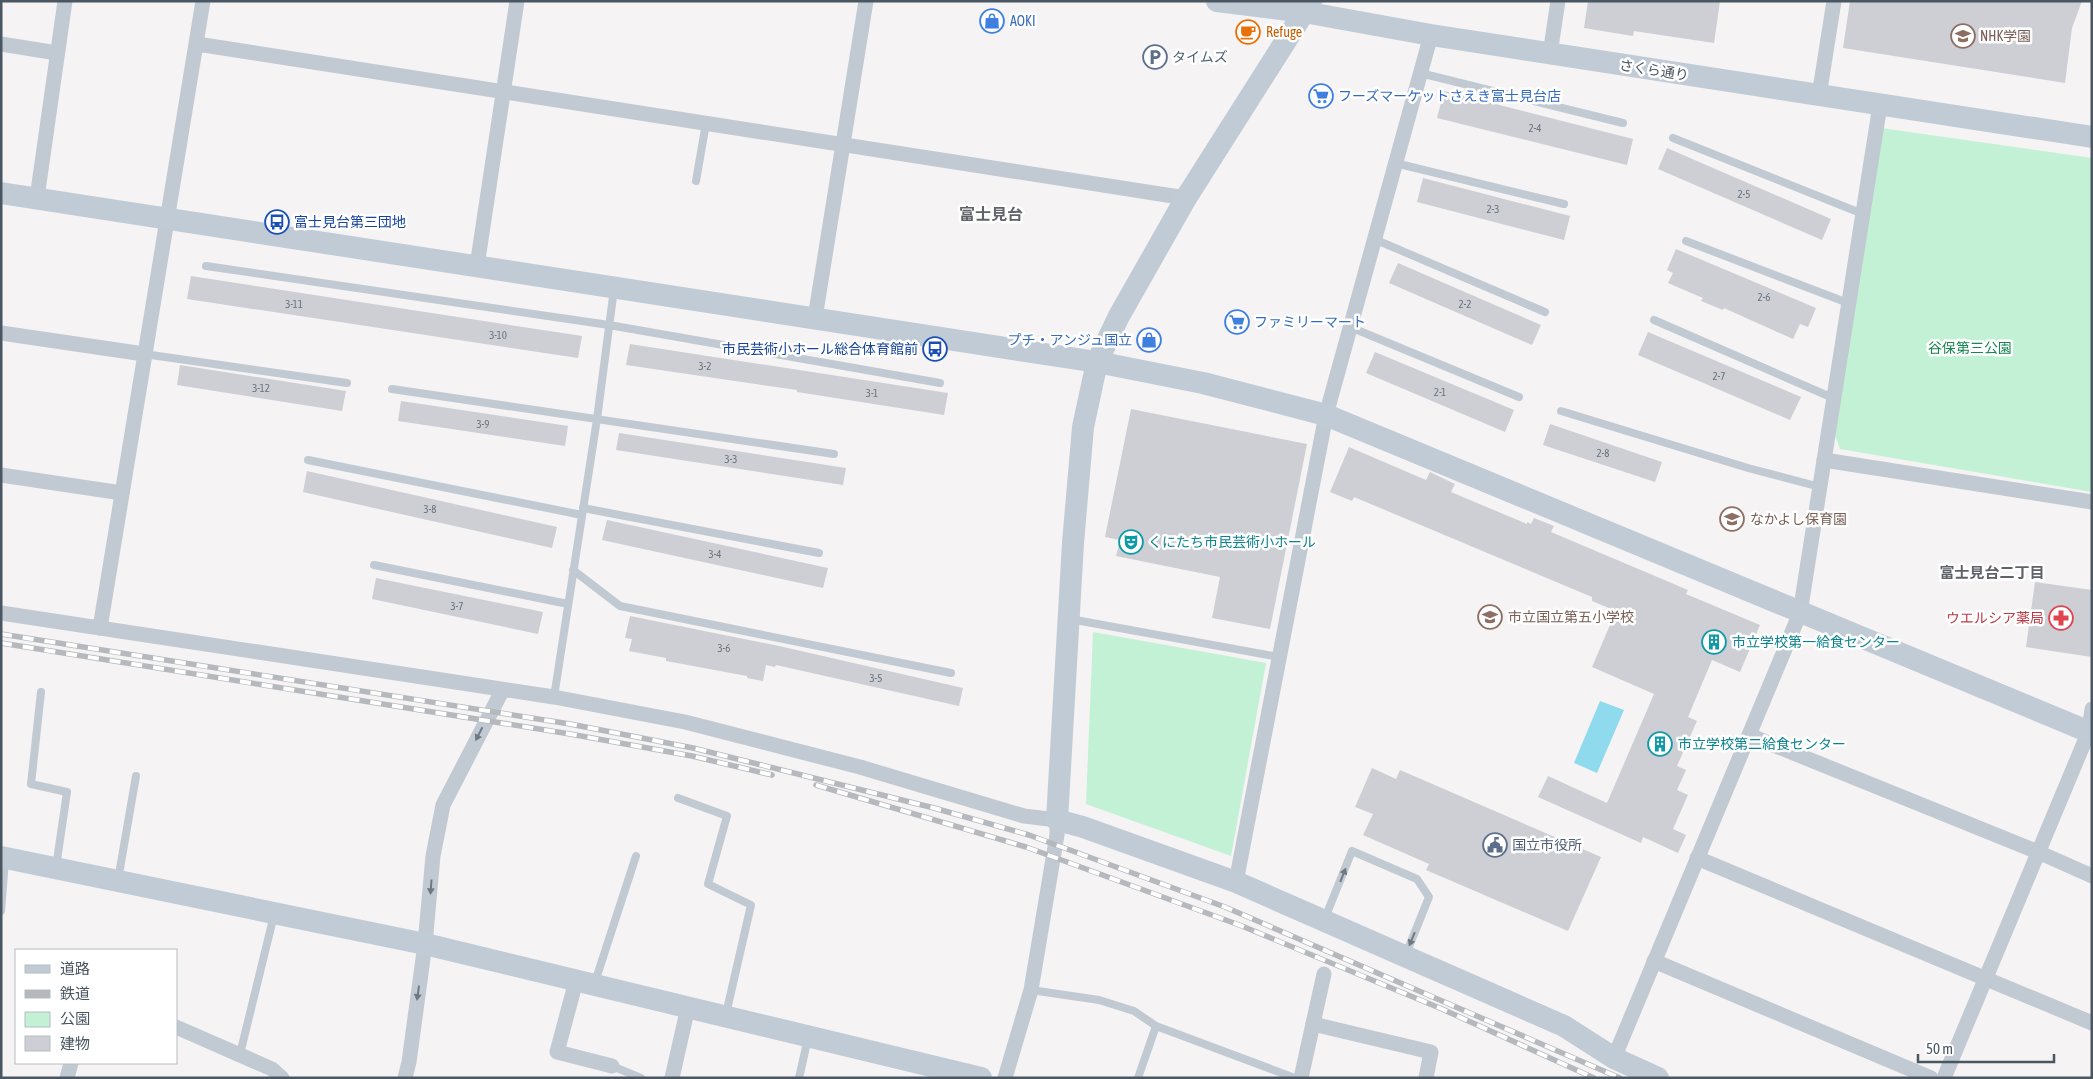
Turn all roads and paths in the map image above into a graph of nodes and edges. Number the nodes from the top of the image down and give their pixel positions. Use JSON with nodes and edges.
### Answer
{"nodes":[{"id":1,"x":65,"y":1,"type":"edge"},
{"id":2,"x":203,"y":1,"type":"edge"},
{"id":3,"x":517,"y":1,"type":"edge"},
{"id":4,"x":866,"y":1,"type":"edge"},
{"id":5,"x":1217,"y":1,"type":"edge"},
{"id":6,"x":1558,"y":1,"type":"edge"},
{"id":7,"x":1834,"y":1,"type":"edge"},
{"id":8,"x":1307,"y":7,"type":"edge"},
{"id":9,"x":1431,"y":35,"type":"junction"},
{"id":10,"x":1,"y":44,"type":"edge"},
{"id":11,"x":197,"y":44,"type":"junction"},
{"id":12,"x":57,"y":53,"type":"junction"},
{"id":13,"x":1550,"y":54,"type":"junction"},
{"id":14,"x":1420,"y":73,"type":"junction"},
{"id":15,"x":504,"y":92,"type":"junction"},
{"id":16,"x":1819,"y":96,"type":"junction"},
{"id":17,"x":1880,"y":105,"type":"junction"},
{"id":18,"x":706,"y":123,"type":"junction"},
{"id":19,"x":1624,"y":123,"type":"dead end"},
{"id":20,"x":2092,"y":137,"type":"edge"},
{"id":21,"x":1673,"y":138,"type":"dead end"},
{"id":22,"x":842,"y":144,"type":"junction"},
{"id":23,"x":1395,"y":164,"type":"junction"},
{"id":24,"x":696,"y":181,"type":"dead end"},
{"id":25,"x":1,"y":193,"type":"edge"},
{"id":26,"x":37,"y":198,"type":"junction"},
{"id":27,"x":1186,"y":198,"type":"junction"},
{"id":28,"x":1564,"y":204,"type":"dead end"},
{"id":29,"x":1862,"y":214,"type":"junction"},
{"id":30,"x":168,"y":218,"type":"junction"},
{"id":31,"x":1374,"y":239,"type":"junction"},
{"id":32,"x":1686,"y":241,"type":"dead end"},
{"id":33,"x":206,"y":266,"type":"dead end"},
{"id":34,"x":477,"y":266,"type":"junction"},
{"id":35,"x":614,"y":287,"type":"junction"},
{"id":36,"x":1848,"y":303,"type":"junction"},
{"id":37,"x":1545,"y":312,"type":"dead end"},
{"id":38,"x":815,"y":318,"type":"junction"},
{"id":39,"x":1654,"y":320,"type":"dead end"},
{"id":40,"x":609,"y":325,"type":"junction"},
{"id":41,"x":1350,"y":327,"type":"junction"},
{"id":42,"x":1,"y":333,"type":"edge"},
{"id":43,"x":144,"y":354,"type":"junction"},
{"id":44,"x":1097,"y":362,"type":"junction"},
{"id":45,"x":347,"y":383,"type":"dead end"},
{"id":46,"x":940,"y":383,"type":"dead end"},
{"id":47,"x":392,"y":389,"type":"dead end"},
{"id":48,"x":1519,"y":397,"type":"dead end"},
{"id":49,"x":1833,"y":398,"type":"junction"},
{"id":50,"x":1561,"y":411,"type":"dead end"},
{"id":51,"x":1326,"y":415,"type":"junction"},
{"id":52,"x":597,"y":419,"type":"junction"},
{"id":53,"x":834,"y":454,"type":"dead end"},
{"id":54,"x":308,"y":460,"type":"dead end"},
{"id":55,"x":1824,"y":460,"type":"junction"},
{"id":56,"x":1,"y":474,"type":"edge"},
{"id":57,"x":1820,"y":487,"type":"junction"},
{"id":58,"x":122,"y":493,"type":"junction"},
{"id":59,"x":2092,"y":502,"type":"edge"},
{"id":60,"x":582,"y":511,"type":"junction"},
{"id":61,"x":818,"y":553,"type":"dead end"},
{"id":62,"x":374,"y":565,"type":"dead end"},
{"id":63,"x":573,"y":570,"type":"junction"},
{"id":64,"x":568,"y":604,"type":"junction"},
{"id":65,"x":1,"y":613,"type":"edge"},
{"id":66,"x":1800,"y":613,"type":"junction"},
{"id":67,"x":1068,"y":618,"type":"junction"},
{"id":68,"x":100,"y":628,"type":"junction"},
{"id":69,"x":1279,"y":657,"type":"junction"},
{"id":70,"x":950,"y":673,"type":"dead end"},
{"id":71,"x":502,"y":691,"type":"junction"},
{"id":72,"x":42,"y":692,"type":"dead end"},
{"id":73,"x":554,"y":697,"type":"junction"},
{"id":74,"x":2091,"y":724,"type":"edge"},
{"id":75,"x":1749,"y":735,"type":"junction"},
{"id":76,"x":136,"y":776,"type":"dead end"},
{"id":77,"x":678,"y":798,"type":"dead end"},
{"id":78,"x":1057,"y":820,"type":"junction"},
{"id":79,"x":2038,"y":852,"type":"junction"},
{"id":80,"x":636,"y":856,"type":"dead end"},
{"id":81,"x":3,"y":858,"type":"edge"},
{"id":82,"x":1697,"y":858,"type":"junction"},
{"id":83,"x":56,"y":868,"type":"junction"},
{"id":84,"x":2092,"y":876,"type":"edge"},
{"id":85,"x":118,"y":881,"type":"junction"},
{"id":86,"x":1236,"y":882,"type":"junction"},
{"id":87,"x":1,"y":911,"type":"edge"},
{"id":88,"x":274,"y":913,"type":"junction"},
{"id":89,"x":1324,"y":920,"type":"junction"},
{"id":90,"x":425,"y":944,"type":"junction"},
{"id":91,"x":1405,"y":956,"type":"junction"},
{"id":92,"x":1654,"y":961,"type":"junction"},
{"id":93,"x":1324,"y":974,"type":"dead end"},
{"id":94,"x":1986,"y":978,"type":"junction"},
{"id":95,"x":585,"y":983,"type":"junction"},
{"id":96,"x":1032,"y":990,"type":"junction"},
{"id":97,"x":688,"y":1007,"type":"junction"},
{"id":98,"x":725,"y":1016,"type":"junction"},
{"id":99,"x":2092,"y":1023,"type":"edge"},
{"id":100,"x":1313,"y":1024,"type":"junction"},
{"id":101,"x":1156,"y":1026,"type":"junction"},
{"id":102,"x":178,"y":1028,"type":"edge"},
{"id":103,"x":809,"y":1036,"type":"junction"},
{"id":104,"x":240,"y":1054,"type":"junction"},
{"id":105,"x":1614,"y":1058,"type":"junction"},
{"id":106,"x":71,"y":1064,"type":"edge"},
{"id":107,"x":612,"y":1066,"type":"joint"},
{"id":108,"x":67,"y":1078,"type":"edge"},
{"id":109,"x":282,"y":1078,"type":"edge"},
{"id":110,"x":404,"y":1078,"type":"edge"},
{"id":111,"x":641,"y":1078,"type":"edge"},
{"id":112,"x":672,"y":1078,"type":"edge"},
{"id":113,"x":800,"y":1078,"type":"edge"},
{"id":114,"x":981,"y":1078,"type":"edge"},
{"id":115,"x":1005,"y":1078,"type":"edge"},
{"id":116,"x":1138,"y":1078,"type":"edge"},
{"id":117,"x":1296,"y":1078,"type":"edge"},
{"id":118,"x":1301,"y":1078,"type":"edge"},
{"id":119,"x":1426,"y":1078,"type":"edge"},
{"id":120,"x":1658,"y":1078,"type":"edge"},
{"id":121,"x":1931,"y":1078,"type":"edge"},
{"id":122,"x":1944,"y":1078,"type":"edge"}],
"edges":[{"from":1,"to":12,"type":"street"},
{"from":2,"to":11,"type":"street"},
{"from":3,"to":15,"type":"street"},
{"from":4,"to":22,"type":"street"},
{"from":5,"to":8,"type":"street","name":"さくら通り"},
{"from":6,"to":13,"type":"street"},
{"from":7,"to":16,"type":"street"},
{"from":8,"to":9,"type":"street","name":"さくら通り"},
{"from":8,"to":27,"type":"street"},
{"from":9,"to":13,"type":"street","name":"さくら通り"},
{"from":9,"to":14,"type":"street"},
{"from":10,"to":12,"type":"street"},
{"from":11,"to":15,"type":"street"},
{"from":11,"to":30,"type":"street"},
{"from":12,"to":26,"type":"street"},
{"from":13,"to":16,"type":"street","name":"さくら通り"},
{"from":14,"to":19,"type":"lane"},
{"from":14,"to":23,"type":"street"},
{"from":15,"to":18,"type":"street"},
{"from":15,"to":34,"type":"street"},
{"from":16,"to":17,"type":"street","name":"さくら通り"},
{"from":17,"to":20,"type":"street","name":"さくら通り"},
{"from":17,"to":29,"type":"street"},
{"from":18,"to":22,"type":"street"},
{"from":18,"to":24,"type":"lane"},
{"from":21,"to":29,"type":"lane"},
{"from":22,"to":27,"type":"street"},
{"from":22,"to":38,"type":"street"},
{"from":23,"to":28,"type":"lane"},
{"from":23,"to":31,"type":"street"},
{"from":25,"to":26,"type":"street"},
{"from":26,"to":30,"type":"street"},
{"from":27,"to":44,"type":"street"},
{"from":29,"to":36,"type":"street"},
{"from":30,"to":34,"type":"street"},
{"from":30,"to":43,"type":"street"},
{"from":31,"to":37,"type":"lane"},
{"from":31,"to":41,"type":"street"},
{"from":32,"to":36,"type":"lane"},
{"from":33,"to":40,"type":"lane"},
{"from":34,"to":35,"type":"street"},
{"from":35,"to":38,"type":"street"},
{"from":35,"to":40,"type":"lane"},
{"from":36,"to":49,"type":"street"},
{"from":38,"to":44,"type":"street"},
{"from":39,"to":49,"type":"lane"},
{"from":40,"to":46,"type":"lane"},
{"from":40,"to":52,"type":"lane"},
{"from":41,"to":48,"type":"lane"},
{"from":41,"to":51,"type":"street"},
{"from":42,"to":43,"type":"street"},
{"from":43,"to":45,"type":"lane"},
{"from":43,"to":58,"type":"street"},
{"from":44,"to":51,"type":"street"},
{"from":44,"to":67,"type":"street"},
{"from":47,"to":52,"type":"lane"},
{"from":49,"to":55,"type":"street"},
{"from":50,"to":57,"type":"lane"},
{"from":51,"to":66,"type":"street"},
{"from":51,"to":69,"type":"street"},
{"from":52,"to":53,"type":"lane"},
{"from":52,"to":60,"type":"lane"},
{"from":54,"to":60,"type":"lane"},
{"from":55,"to":57,"type":"street"},
{"from":55,"to":59,"type":"street"},
{"from":56,"to":58,"type":"street"},
{"from":57,"to":66,"type":"street"},
{"from":58,"to":68,"type":"street"},
{"from":60,"to":61,"type":"lane"},
{"from":60,"to":63,"type":"lane"},
{"from":62,"to":64,"type":"lane"},
{"from":63,"to":64,"type":"lane"},
{"from":63,"to":70,"type":"lane"},
{"from":64,"to":73,"type":"lane"},
{"from":65,"to":68,"type":"street"},
{"from":66,"to":74,"type":"street"},
{"from":66,"to":75,"type":"street"},
{"from":67,"to":69,"type":"lane"},
{"from":67,"to":78,"type":"street"},
{"from":68,"to":71,"type":"street"},
{"from":69,"to":86,"type":"street"},
{"from":71,"to":73,"type":"street"},
{"from":71,"to":90,"type":"street","one_way":true},
{"from":72,"to":83,"type":"lane"},
{"from":73,"to":78,"type":"street"},
{"from":74,"to":79,"type":"street"},
{"from":75,"to":79,"type":"street"},
{"from":75,"to":82,"type":"street"},
{"from":76,"to":85,"type":"lane"},
{"from":77,"to":98,"type":"lane"},
{"from":78,"to":86,"type":"street"},
{"from":78,"to":96,"type":"street"},
{"from":79,"to":84,"type":"street"},
{"from":79,"to":94,"type":"street"},
{"from":80,"to":95,"type":"lane"},
{"from":81,"to":83,"type":"street"},
{"from":81,"to":87,"type":"lane"},
{"from":82,"to":92,"type":"street"},
{"from":82,"to":94,"type":"street"},
{"from":83,"to":85,"type":"street"},
{"from":85,"to":88,"type":"street"},
{"from":86,"to":89,"type":"street"},
{"from":88,"to":90,"type":"street"},
{"from":88,"to":104,"type":"lane"},
{"from":89,"to":91,"type":"street"},
{"from":89,"to":91,"type":"lane","one_way":true},
{"from":90,"to":95,"type":"street"},
{"from":90,"to":110,"type":"street","one_way":true},
{"from":91,"to":105,"type":"street"},
{"from":92,"to":105,"type":"street"},
{"from":92,"to":121,"type":"street"},
{"from":93,"to":100,"type":"street"},
{"from":94,"to":99,"type":"street"},
{"from":94,"to":122,"type":"street"},
{"from":95,"to":97,"type":"street"},
{"from":95,"to":107,"type":"street"},
{"from":96,"to":101,"type":"lane"},
{"from":96,"to":115,"type":"street"},
{"from":97,"to":98,"type":"street"},
{"from":97,"to":112,"type":"street"},
{"from":98,"to":103,"type":"street"},
{"from":100,"to":118,"type":"street"},
{"from":100,"to":119,"type":"street"},
{"from":101,"to":116,"type":"lane"},
{"from":101,"to":117,"type":"lane"},
{"from":102,"to":104,"type":"street"},
{"from":103,"to":113,"type":"lane"},
{"from":103,"to":114,"type":"street"},
{"from":104,"to":109,"type":"street"},
{"from":105,"to":120,"type":"street"},
{"from":106,"to":108,"type":"street"},
{"from":107,"to":111,"type":"lane"}]}
